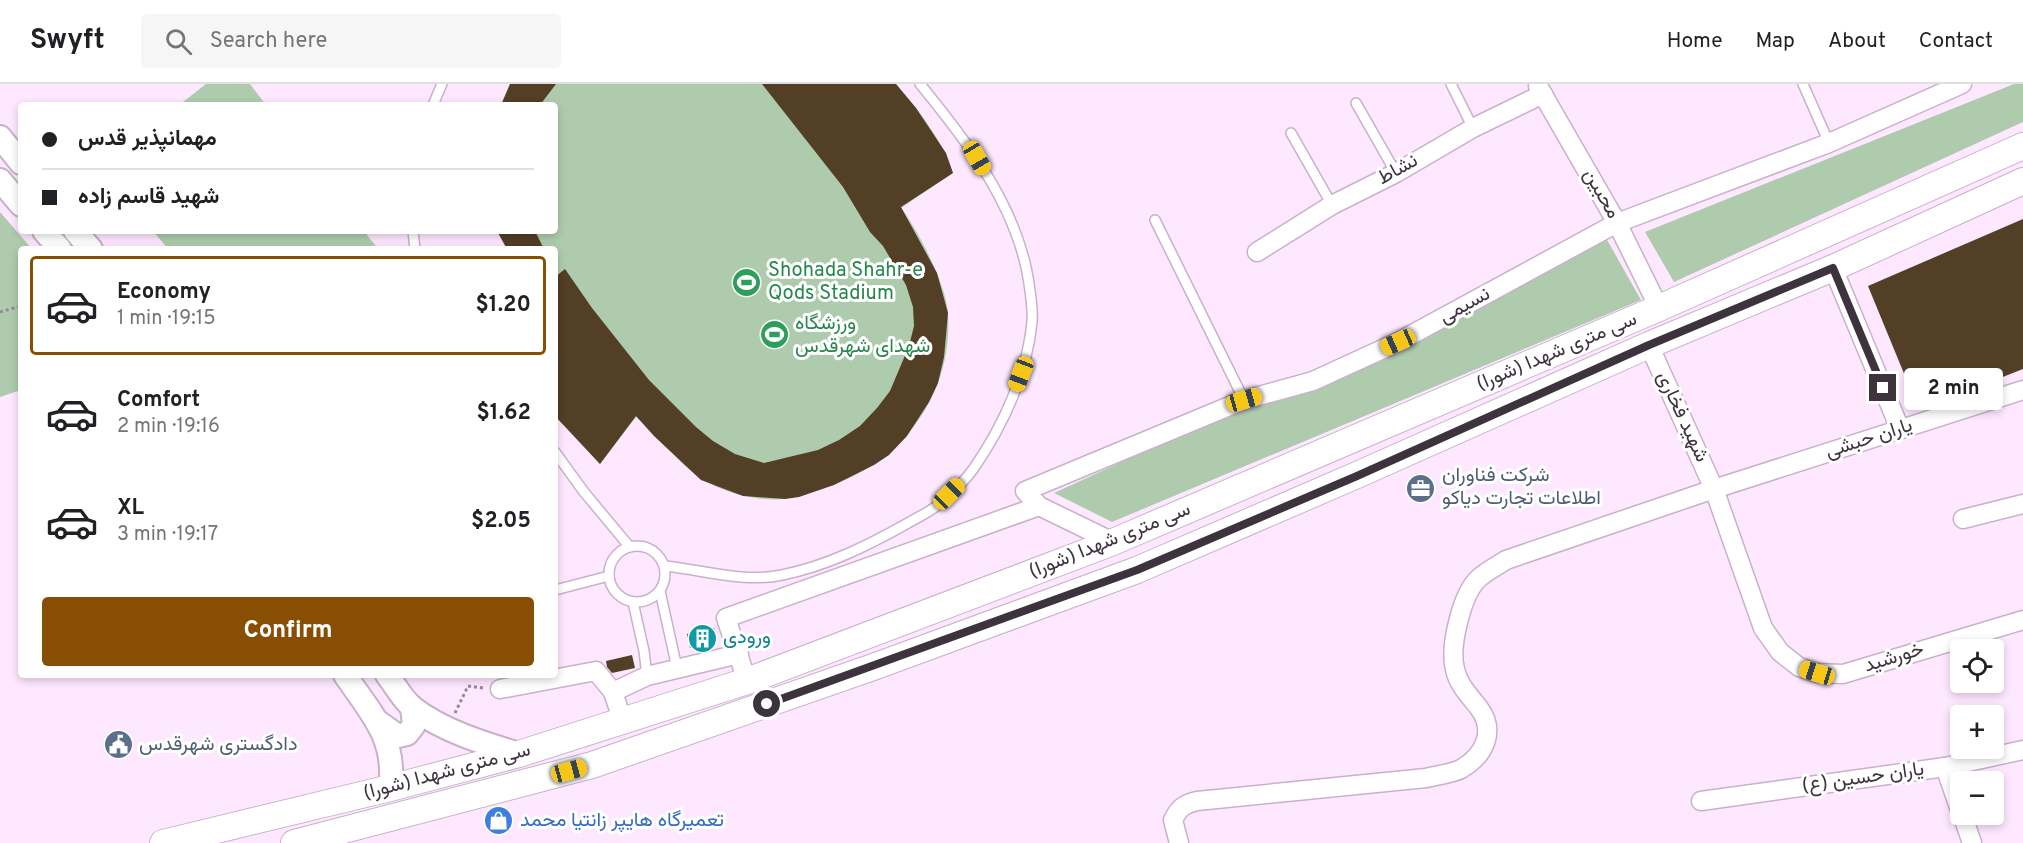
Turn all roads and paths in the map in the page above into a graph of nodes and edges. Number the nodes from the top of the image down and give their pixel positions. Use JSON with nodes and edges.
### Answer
{"nodes":[{"id":1,"x":442,"y":84,"type":"edge"},
{"id":2,"x":920,"y":84,"type":"edge"},
{"id":3,"x":1451,"y":84,"type":"edge"},
{"id":4,"x":1803,"y":84,"type":"edge"},
{"id":5,"x":1962,"y":84,"type":"edge"},
{"id":6,"x":1540,"y":89,"type":"edge"},
{"id":7,"x":434,"y":102,"type":"edge"},
{"id":8,"x":1356,"y":103,"type":"dead end"},
{"id":9,"x":1473,"y":128,"type":"junction"},
{"id":10,"x":1291,"y":133,"type":"dead end"},
{"id":11,"x":0,"y":137,"type":"edge"},
{"id":12,"x":1829,"y":143,"type":"junction"},
{"id":13,"x":2023,"y":146,"type":"edge"},
{"id":14,"x":18,"y":160,"type":"edge"},
{"id":15,"x":1396,"y":173,"type":"junction"},
{"id":16,"x":0,"y":180,"type":"edge"},
{"id":17,"x":2023,"y":181,"type":"edge"},
{"id":18,"x":18,"y":201,"type":"edge"},
{"id":19,"x":1332,"y":205,"type":"junction"},
{"id":20,"x":1155,"y":220,"type":"dead end"},
{"id":21,"x":1617,"y":223,"type":"junction"},
{"id":22,"x":47,"y":234,"type":"edge"},
{"id":23,"x":78,"y":234,"type":"edge"},
{"id":24,"x":57,"y":246,"type":"edge"},
{"id":25,"x":88,"y":246,"type":"edge"},
{"id":26,"x":1257,"y":252,"type":"dead end"},
{"id":27,"x":1833,"y":268,"type":"junction"},
{"id":28,"x":18,"y":307,"type":"edge"},
{"id":29,"x":1659,"y":308,"type":"junction"},
{"id":30,"x":0,"y":312,"type":"edge"},
{"id":31,"x":1649,"y":345,"type":"junction"},
{"id":32,"x":2023,"y":390,"type":"edge"},
{"id":33,"x":1244,"y":400,"type":"junction"},
{"id":34,"x":1900,"y":429,"type":"junction"},
{"id":35,"x":558,"y":456,"type":"edge"},
{"id":36,"x":1714,"y":489,"type":"junction"},
{"id":37,"x":2023,"y":504,"type":"edge"},
{"id":38,"x":1039,"y":506,"type":"junction"},
{"id":39,"x":1963,"y":519,"type":"dead end"},
{"id":40,"x":1113,"y":542,"type":"junction"},
{"id":41,"x":629,"y":546,"type":"junction"},
{"id":42,"x":665,"y":566,"type":"junction"},
{"id":43,"x":1137,"y":570,"type":"junction"},
{"id":44,"x":609,"y":576,"type":"junction"},
{"id":45,"x":558,"y":589,"type":"edge"},
{"id":46,"x":660,"y":591,"type":"junction"},
{"id":47,"x":633,"y":602,"type":"junction"},
{"id":48,"x":2023,"y":620,"type":"edge"},
{"id":49,"x":738,"y":654,"type":"junction"},
{"id":50,"x":1799,"y":667,"type":"joint"},
{"id":51,"x":677,"y":668,"type":"junction"},
{"id":52,"x":647,"y":676,"type":"junction"},
{"id":53,"x":347,"y":678,"type":"edge"},
{"id":54,"x":389,"y":678,"type":"edge"},
{"id":55,"x":747,"y":681,"type":"junction"},
{"id":56,"x":500,"y":689,"type":"joint"},
{"id":57,"x":613,"y":692,"type":"junction"},
{"id":58,"x":412,"y":707,"type":"junction"},
{"id":59,"x":377,"y":721,"type":"junction"},
{"id":60,"x":623,"y":722,"type":"junction"},
{"id":61,"x":448,"y":728,"type":"junction"},
{"id":62,"x":2023,"y":750,"type":"edge"},
{"id":63,"x":519,"y":754,"type":"junction"},
{"id":64,"x":1945,"y":767,"type":"junction"},
{"id":65,"x":1950,"y":781,"type":"edge"},
{"id":66,"x":390,"y":788,"type":"junction"},
{"id":67,"x":1701,"y":801,"type":"dead end"},
{"id":68,"x":1966,"y":825,"type":"edge"},
{"id":69,"x":189,"y":840,"type":"edge"},
{"id":70,"x":163,"y":843,"type":"edge"},
{"id":71,"x":294,"y":843,"type":"edge"},
{"id":72,"x":1179,"y":843,"type":"edge"},
{"id":73,"x":1972,"y":843,"type":"edge"}],
"edges":[{"from":1,"to":7,"type":"lane"},
{"from":2,"to":42,"type":"lane"},
{"from":3,"to":9,"type":"lane"},
{"from":4,"to":12,"type":"lane"},
{"from":5,"to":12,"type":"street","name":"نسیمی"},
{"from":6,"to":9,"type":"street","name":"نشاط"},
{"from":6,"to":21,"type":"street","name":"محبین"},
{"from":8,"to":15,"type":"lane"},
{"from":9,"to":15,"type":"street","name":"نشاط"},
{"from":10,"to":19,"type":"lane"},
{"from":11,"to":14,"type":"street"},
{"from":12,"to":21,"type":"street","name":"نسیمی"},
{"from":13,"to":29,"type":"main road","name":"سی متری شهدا (شورا)"},
{"from":15,"to":19,"type":"street","name":"نشاط"},
{"from":16,"to":18,"type":"street"},
{"from":17,"to":27,"type":"main road","name":"سی متری شهدا (شورا)"},
{"from":19,"to":26,"type":"street","name":"نشاط"},
{"from":20,"to":33,"type":"lane"},
{"from":21,"to":29,"type":"street","name":"محبین"},
{"from":21,"to":33,"type":"street","name":"نسیمی"},
{"from":22,"to":24,"type":"street"},
{"from":23,"to":25,"type":"street"},
{"from":27,"to":31,"type":"main road","name":"سی متری شهدا (شورا)"},
{"from":27,"to":34,"type":"street"},
{"from":28,"to":30,"type":"path"},
{"from":29,"to":40,"type":"main road","name":"سی متری شهدا (شورا)"},
{"from":31,"to":36,"type":"street","name":"شهید فخاری"},
{"from":31,"to":43,"type":"main road","name":"سی متری شهدا (شورا)"},
{"from":32,"to":34,"type":"street","name":"یاران حبشی"},
{"from":33,"to":38,"type":"street","name":"نسیمی"},
{"from":34,"to":36,"type":"street","name":"یاران حبشی"},
{"from":35,"to":41,"type":"lane"},
{"from":36,"to":50,"type":"street","name":"شهید فخاری"},
{"from":36,"to":72,"type":"street","name":"یاران حبشی"},
{"from":37,"to":39,"type":"street"},
{"from":38,"to":40,"type":"street"},
{"from":38,"to":49,"type":"street"},
{"from":40,"to":43,"type":"main road"},
{"from":40,"to":55,"type":"main road","name":"سی متری شهدا (شورا)"},
{"from":41,"to":42,"type":"lane"},
{"from":41,"to":44,"type":"lane"},
{"from":42,"to":46,"type":"lane"},
{"from":43,"to":71,"type":"main road","name":"سی متری شهدا (شورا)"},
{"from":44,"to":45,"type":"lane"},
{"from":44,"to":47,"type":"lane"},
{"from":46,"to":47,"type":"lane"},
{"from":46,"to":51,"type":"lane"},
{"from":47,"to":52,"type":"lane"},
{"from":48,"to":50,"type":"street","name":"خورشید"},
{"from":49,"to":51,"type":"street"},
{"from":49,"to":55,"type":"street"},
{"from":51,"to":52,"type":"street"},
{"from":52,"to":57,"type":"street"},
{"from":53,"to":59,"type":"street"},
{"from":54,"to":58,"type":"street"},
{"from":55,"to":60,"type":"main road","name":"سی متری شهدا (شورا)"},
{"from":56,"to":57,"type":"street"},
{"from":56,"to":61,"type":"path"},
{"from":57,"to":60,"type":"street"},
{"from":58,"to":59,"type":"street"},
{"from":58,"to":61,"type":"street"},
{"from":59,"to":66,"type":"street"},
{"from":60,"to":63,"type":"main road","name":"سی متری شهدا (شورا)"},
{"from":61,"to":63,"type":"street"},
{"from":62,"to":64,"type":"street","name":"یاران حسین (ع)"},
{"from":63,"to":66,"type":"main road","name":"سی متری شهدا (شورا)"},
{"from":64,"to":65,"type":"street"},
{"from":64,"to":67,"type":"street","name":"یاران حسین (ع)"},
{"from":66,"to":69,"type":"main road","name":"سی متری شهدا (شورا)"},
{"from":68,"to":73,"type":"street"},
{"from":69,"to":70,"type":"main road","name":"سی متری شهدا (شورا)"}]}
